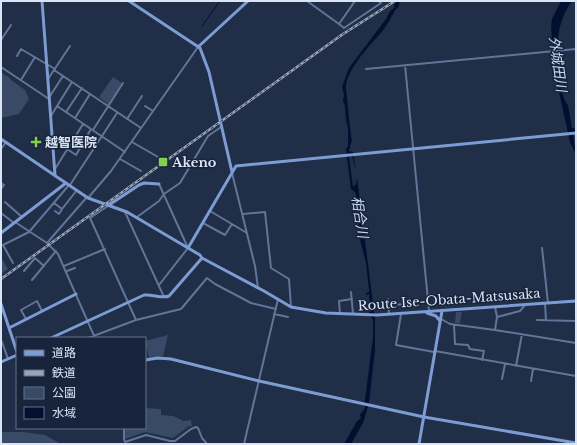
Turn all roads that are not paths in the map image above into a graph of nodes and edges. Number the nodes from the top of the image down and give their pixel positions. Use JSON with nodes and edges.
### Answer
{"nodes":[{"id":1,"x":42,"y":1,"type":"edge"},
{"id":2,"x":129,"y":1,"type":"edge"},
{"id":3,"x":248,"y":1,"type":"edge"},
{"id":4,"x":307,"y":1,"type":"edge"},
{"id":5,"x":355,"y":1,"type":"edge"},
{"id":6,"x":378,"y":1,"type":"edge"},
{"id":7,"x":339,"y":24,"type":"junction"},
{"id":8,"x":11,"y":25,"type":"dead end"},
{"id":9,"x":2,"y":35,"type":"edge"},
{"id":10,"x":1,"y":40,"type":"edge"},
{"id":11,"x":70,"y":46,"type":"dead end"},
{"id":12,"x":198,"y":47,"type":"junction"},
{"id":13,"x":576,"y":49,"type":"edge"},
{"id":14,"x":17,"y":56,"type":"dead end"},
{"id":15,"x":36,"y":57,"type":"junction"},
{"id":16,"x":46,"y":64,"type":"junction"},
{"id":17,"x":405,"y":65,"type":"junction"},
{"id":18,"x":1,"y":67,"type":"edge"},
{"id":19,"x":54,"y":69,"type":"junction"},
{"id":20,"x":366,"y":69,"type":"dead end"},
{"id":21,"x":63,"y":76,"type":"junction"},
{"id":22,"x":21,"y":80,"type":"junction"},
{"id":23,"x":47,"y":80,"type":"junction"},
{"id":24,"x":72,"y":82,"type":"junction"},
{"id":25,"x":123,"y":83,"type":"dead end"},
{"id":26,"x":82,"y":88,"type":"junction"},
{"id":27,"x":90,"y":94,"type":"junction"},
{"id":28,"x":142,"y":96,"type":"dead end"},
{"id":29,"x":49,"y":99,"type":"junction"},
{"id":30,"x":57,"y":106,"type":"junction"},
{"id":31,"x":108,"y":106,"type":"junction"},
{"id":32,"x":145,"y":106,"type":"dead end"},
{"id":33,"x":153,"y":111,"type":"junction"},
{"id":34,"x":66,"y":112,"type":"junction"},
{"id":35,"x":118,"y":112,"type":"junction"},
{"id":36,"x":50,"y":116,"type":"junction"},
{"id":37,"x":75,"y":118,"type":"junction"},
{"id":38,"x":127,"y":119,"type":"junction"},
{"id":39,"x":83,"y":124,"type":"junction"},
{"id":40,"x":221,"y":127,"type":"junction"},
{"id":41,"x":141,"y":128,"type":"junction"},
{"id":42,"x":92,"y":129,"type":"junction"},
{"id":43,"x":576,"y":133,"type":"edge"},
{"id":44,"x":102,"y":136,"type":"junction"},
{"id":45,"x":1,"y":139,"type":"edge"},
{"id":46,"x":6,"y":142,"type":"junction"},
{"id":47,"x":132,"y":142,"type":"junction"},
{"id":48,"x":61,"y":145,"type":"dead end"},
{"id":49,"x":414,"y":148,"type":"junction"},
{"id":50,"x":1,"y":149,"type":"edge"},
{"id":51,"x":68,"y":149,"type":"junction"},
{"id":52,"x":125,"y":152,"type":"junction"},
{"id":53,"x":158,"y":157,"type":"dead end"},
{"id":54,"x":120,"y":159,"type":"junction"},
{"id":55,"x":54,"y":170,"type":"junction"},
{"id":56,"x":140,"y":171,"type":"dead end"},
{"id":57,"x":232,"y":172,"type":"junction"},
{"id":58,"x":55,"y":175,"type":"junction"},
{"id":59,"x":1,"y":183,"type":"edge"},
{"id":60,"x":68,"y":184,"type":"junction"},
{"id":61,"x":159,"y":184,"type":"joint"},
{"id":62,"x":1,"y":189,"type":"edge"},
{"id":63,"x":77,"y":190,"type":"junction"},
{"id":64,"x":164,"y":194,"type":"junction"},
{"id":65,"x":88,"y":197,"type":"junction"},
{"id":66,"x":5,"y":202,"type":"dead end"},
{"id":67,"x":54,"y":203,"type":"junction"},
{"id":68,"x":109,"y":205,"type":"junction"},
{"id":69,"x":62,"y":209,"type":"junction"},
{"id":70,"x":55,"y":211,"type":"dead end"},
{"id":71,"x":125,"y":211,"type":"junction"},
{"id":72,"x":210,"y":211,"type":"junction"},
{"id":73,"x":1,"y":213,"type":"edge"},
{"id":74,"x":243,"y":214,"type":"junction"},
{"id":75,"x":22,"y":217,"type":"junction"},
{"id":76,"x":136,"y":217,"type":"junction"},
{"id":77,"x":15,"y":222,"type":"junction"},
{"id":78,"x":203,"y":222,"type":"junction"},
{"id":79,"x":232,"y":224,"type":"junction"},
{"id":80,"x":1,"y":228,"type":"edge"},
{"id":81,"x":5,"y":230,"type":"junction"},
{"id":82,"x":29,"y":232,"type":"junction"},
{"id":83,"x":247,"y":232,"type":"junction"},
{"id":84,"x":1,"y":233,"type":"edge"},
{"id":85,"x":47,"y":243,"type":"junction"},
{"id":86,"x":2,"y":246,"type":"edge"},
{"id":87,"x":188,"y":248,"type":"junction"},
{"id":88,"x":542,"y":248,"type":"dead end"},
{"id":89,"x":105,"y":250,"type":"junction"},
{"id":90,"x":56,"y":251,"type":"junction"},
{"id":91,"x":202,"y":258,"type":"junction"},
{"id":92,"x":13,"y":263,"type":"dead end"},
{"id":93,"x":44,"y":266,"type":"junction"},
{"id":94,"x":64,"y":266,"type":"junction"},
{"id":95,"x":75,"y":268,"type":"dead end"},
{"id":96,"x":24,"y":271,"type":"dead end"},
{"id":97,"x":66,"y":271,"type":"junction"},
{"id":98,"x":32,"y":280,"type":"dead end"},
{"id":99,"x":159,"y":285,"type":"junction"},
{"id":100,"x":258,"y":288,"type":"junction"},
{"id":101,"x":351,"y":292,"type":"dead end"},
{"id":102,"x":76,"y":294,"type":"junction"},
{"id":103,"x":165,"y":298,"type":"junction"},
{"id":104,"x":278,"y":299,"type":"junction"},
{"id":105,"x":352,"y":299,"type":"junction"},
{"id":106,"x":388,"y":299,"type":"dead end"},
{"id":107,"x":576,"y":301,"type":"edge"},
{"id":108,"x":129,"y":302,"type":"junction"},
{"id":109,"x":546,"y":303,"type":"junction"},
{"id":110,"x":1,"y":304,"type":"edge"},
{"id":111,"x":407,"y":304,"type":"dead end"},
{"id":112,"x":389,"y":305,"type":"junction"},
{"id":113,"x":525,"y":305,"type":"junction"},
{"id":114,"x":377,"y":306,"type":"dead end"},
{"id":115,"x":291,"y":307,"type":"junction"},
{"id":116,"x":495,"y":307,"type":"junction"},
{"id":117,"x":276,"y":309,"type":"junction"},
{"id":118,"x":42,"y":311,"type":"junction"},
{"id":119,"x":442,"y":311,"type":"junction"},
{"id":120,"x":429,"y":312,"type":"junction"},
{"id":121,"x":424,"y":313,"type":"junction"},
{"id":122,"x":274,"y":314,"type":"junction"},
{"id":123,"x":340,"y":314,"type":"junction"},
{"id":124,"x":389,"y":314,"type":"junction"},
{"id":125,"x":401,"y":314,"type":"junction"},
{"id":126,"x":354,"y":315,"type":"junction"},
{"id":127,"x":288,"y":317,"type":"dead end"},
{"id":128,"x":497,"y":317,"type":"junction"},
{"id":129,"x":26,"y":319,"type":"junction"},
{"id":130,"x":441,"y":319,"type":"junction"},
{"id":131,"x":136,"y":320,"type":"junction"},
{"id":132,"x":537,"y":320,"type":"dead end"},
{"id":133,"x":546,"y":320,"type":"junction"},
{"id":134,"x":88,"y":321,"type":"junction"},
{"id":135,"x":576,"y":321,"type":"edge"},
{"id":136,"x":440,"y":323,"type":"junction"},
{"id":137,"x":454,"y":325,"type":"junction"},
{"id":138,"x":8,"y":328,"type":"junction"},
{"id":139,"x":495,"y":330,"type":"junction"},
{"id":140,"x":522,"y":334,"type":"junction"},
{"id":141,"x":54,"y":337,"type":"edge"},
{"id":142,"x":95,"y":337,"type":"edge"},
{"id":143,"x":2,"y":342,"type":"dead end"},
{"id":144,"x":576,"y":343,"type":"edge"},
{"id":145,"x":16,"y":351,"type":"edge"},
{"id":146,"x":434,"y":351,"type":"junction"},
{"id":147,"x":16,"y":355,"type":"edge"},
{"id":148,"x":8,"y":359,"type":"junction"},
{"id":149,"x":146,"y":360,"type":"edge"},
{"id":150,"x":482,"y":360,"type":"junction"},
{"id":151,"x":1,"y":362,"type":"edge"},
{"id":152,"x":505,"y":364,"type":"junction"},
{"id":153,"x":516,"y":366,"type":"junction"},
{"id":154,"x":533,"y":369,"type":"junction"},
{"id":155,"x":576,"y":376,"type":"edge"},
{"id":156,"x":502,"y":379,"type":"dead end"},
{"id":157,"x":258,"y":381,"type":"junction"},
{"id":158,"x":531,"y":381,"type":"dead end"},
{"id":159,"x":424,"y":417,"type":"junction"},
{"id":160,"x":124,"y":429,"type":"edge"},
{"id":161,"x":576,"y":443,"type":"edge"},
{"id":162,"x":207,"y":444,"type":"edge"},
{"id":163,"x":244,"y":444,"type":"edge"},
{"id":164,"x":419,"y":444,"type":"edge"}],
"edges":[{"from":1,"to":16,"type":"street"},
{"from":2,"to":12,"type":"street"},
{"from":3,"to":12,"type":"street"},
{"from":4,"to":7,"type":"street"},
{"from":5,"to":7,"type":"street"},
{"from":6,"to":7,"type":"street"},
{"from":8,"to":9,"type":"street"},
{"from":9,"to":10,"type":"street"},
{"from":11,"to":19,"type":"street"},
{"from":12,"to":33,"type":"street"},
{"from":12,"to":40,"type":"street"},
{"from":13,"to":17,"type":"street"},
{"from":14,"to":15,"type":"street"},
{"from":15,"to":16,"type":"street"},
{"from":15,"to":22,"type":"street"},
{"from":16,"to":19,"type":"street"},
{"from":16,"to":23,"type":"street"},
{"from":17,"to":20,"type":"street"},
{"from":17,"to":49,"type":"street"},
{"from":18,"to":22,"type":"street"},
{"from":19,"to":21,"type":"street"},
{"from":19,"to":23,"type":"street"},
{"from":21,"to":24,"type":"street"},
{"from":21,"to":29,"type":"street"},
{"from":22,"to":29,"type":"street"},
{"from":23,"to":29,"type":"street"},
{"from":24,"to":26,"type":"street"},
{"from":24,"to":30,"type":"street"},
{"from":25,"to":31,"type":"street"},
{"from":26,"to":27,"type":"street"},
{"from":26,"to":34,"type":"street"},
{"from":27,"to":31,"type":"street"},
{"from":27,"to":37,"type":"street"},
{"from":28,"to":38,"type":"street"},
{"from":29,"to":36,"type":"street"},
{"from":30,"to":34,"type":"street"},
{"from":30,"to":36,"type":"street"},
{"from":31,"to":35,"type":"street"},
{"from":31,"to":42,"type":"street"},
{"from":32,"to":33,"type":"street"},
{"from":33,"to":41,"type":"street"},
{"from":34,"to":37,"type":"street"},
{"from":35,"to":38,"type":"street"},
{"from":35,"to":44,"type":"street"},
{"from":36,"to":55,"type":"street"},
{"from":37,"to":39,"type":"street"},
{"from":38,"to":41,"type":"street"},
{"from":39,"to":42,"type":"street"},
{"from":39,"to":51,"type":"street"},
{"from":40,"to":57,"type":"street"},
{"from":40,"to":64,"type":"street"},
{"from":41,"to":47,"type":"street"},
{"from":42,"to":44,"type":"street"},
{"from":42,"to":51,"type":"street"},
{"from":43,"to":49,"type":"street"},
{"from":44,"to":52,"type":"street"},
{"from":44,"to":60,"type":"street"},
{"from":45,"to":46,"type":"street","name":"Route Ise-Obata-Matsusaka"},
{"from":46,"to":50,"type":"street"},
{"from":46,"to":58,"type":"street","name":"Route Ise-Obata-Matsusaka"},
{"from":47,"to":52,"type":"street"},
{"from":47,"to":53,"type":"street"},
{"from":48,"to":51,"type":"street"},
{"from":49,"to":57,"type":"street"},
{"from":49,"to":120,"type":"street"},
{"from":51,"to":55,"type":"street"},
{"from":52,"to":54,"type":"street"},
{"from":54,"to":56,"type":"street"},
{"from":54,"to":65,"type":"street"},
{"from":55,"to":58,"type":"street"},
{"from":57,"to":72,"type":"street"},
{"from":57,"to":74,"type":"street"},
{"from":58,"to":60,"type":"street","name":"Route Ise-Obata-Matsusaka"},
{"from":59,"to":62,"type":"street"},
{"from":60,"to":63,"type":"street","name":"Route Ise-Obata-Matsusaka"},
{"from":60,"to":67,"type":"street"},
{"from":60,"to":75,"type":"street"},
{"from":61,"to":64,"type":"street"},
{"from":61,"to":68,"type":"street"},
{"from":63,"to":65,"type":"street","name":"Route Ise-Obata-Matsusaka"},
{"from":63,"to":69,"type":"street"},
{"from":64,"to":76,"type":"street"},
{"from":64,"to":87,"type":"street"},
{"from":65,"to":68,"type":"street","name":"Route Ise-Obata-Matsusaka"},
{"from":65,"to":85,"type":"street"},
{"from":66,"to":75,"type":"street"},
{"from":67,"to":69,"type":"street"},
{"from":67,"to":82,"type":"street"},
{"from":68,"to":71,"type":"street","name":"Route Ise-Obata-Matsusaka"},
{"from":68,"to":89,"type":"street"},
{"from":69,"to":70,"type":"street"},
{"from":71,"to":76,"type":"street","name":"Route Ise-Obata-Matsusaka"},
{"from":71,"to":99,"type":"street"},
{"from":72,"to":78,"type":"street"},
{"from":72,"to":79,"type":"street"},
{"from":73,"to":77,"type":"street"},
{"from":74,"to":83,"type":"street"},
{"from":74,"to":115,"type":"street"},
{"from":75,"to":77,"type":"street"},
{"from":76,"to":87,"type":"street","name":"Route Ise-Obata-Matsusaka"},
{"from":77,"to":81,"type":"street"},
{"from":77,"to":82,"type":"street"},
{"from":78,"to":79,"type":"street"},
{"from":78,"to":87,"type":"street"},
{"from":79,"to":83,"type":"street"},
{"from":80,"to":81,"type":"street"},
{"from":81,"to":84,"type":"street"},
{"from":82,"to":85,"type":"street"},
{"from":82,"to":86,"type":"street"},
{"from":83,"to":100,"type":"street"},
{"from":85,"to":90,"type":"street"},
{"from":86,"to":92,"type":"street"},
{"from":87,"to":91,"type":"street","name":"Route Ise-Obata-Matsusaka"},
{"from":87,"to":99,"type":"street"},
{"from":88,"to":109,"type":"street"},
{"from":89,"to":94,"type":"street"},
{"from":89,"to":108,"type":"street"},
{"from":90,"to":93,"type":"street"},
{"from":90,"to":94,"type":"street"},
{"from":91,"to":100,"type":"street","name":"Route Ise-Obata-Matsusaka"},
{"from":91,"to":103,"type":"street"},
{"from":93,"to":96,"type":"street"},
{"from":93,"to":98,"type":"street"},
{"from":94,"to":97,"type":"street"},
{"from":95,"to":97,"type":"street"},
{"from":97,"to":102,"type":"street"},
{"from":99,"to":103,"type":"street"},
{"from":100,"to":104,"type":"street","name":"Route Ise-Obata-Matsusaka"},
{"from":101,"to":105,"type":"street"},
{"from":102,"to":118,"type":"street"},
{"from":102,"to":134,"type":"street"},
{"from":103,"to":108,"type":"street"},
{"from":104,"to":115,"type":"street","name":"Route Ise-Obata-Matsusaka"},
{"from":104,"to":117,"type":"street"},
{"from":105,"to":123,"type":"street"},
{"from":105,"to":126,"type":"street"},
{"from":106,"to":112,"type":"street"},
{"from":107,"to":109,"type":"street","name":"Route Ise-Obata-Matsusaka"},
{"from":108,"to":131,"type":"street"},
{"from":108,"to":134,"type":"street"},
{"from":109,"to":113,"type":"street","name":"Route Ise-Obata-Matsusaka"},
{"from":109,"to":133,"type":"street"},
{"from":110,"to":138,"type":"street"},
{"from":111,"to":112,"type":"street"},
{"from":112,"to":114,"type":"street"},
{"from":112,"to":124,"type":"street"},
{"from":113,"to":116,"type":"street","name":"Route Ise-Obata-Matsusaka"},
{"from":113,"to":128,"type":"street"},
{"from":115,"to":123,"type":"street","name":"Route Ise-Obata-Matsusaka"},
{"from":116,"to":119,"type":"street","name":"Route Ise-Obata-Matsusaka"},
{"from":116,"to":128,"type":"street"},
{"from":117,"to":122,"type":"street"},
{"from":117,"to":131,"type":"street"},
{"from":118,"to":129,"type":"street"},
{"from":118,"to":129,"type":"street"},
{"from":119,"to":120,"type":"street","name":"Route Ise-Obata-Matsusaka"},
{"from":119,"to":130,"type":"street"},
{"from":120,"to":121,"type":"street","name":"Route Ise-Obata-Matsusaka"},
{"from":121,"to":125,"type":"street","name":"Route Ise-Obata-Matsusaka"},
{"from":121,"to":136,"type":"street"},
{"from":122,"to":127,"type":"street"},
{"from":122,"to":157,"type":"street"},
{"from":123,"to":126,"type":"street","name":"Route Ise-Obata-Matsusaka"},
{"from":124,"to":125,"type":"street","name":"Route Ise-Obata-Matsusaka"},
{"from":124,"to":126,"type":"street","name":"Route Ise-Obata-Matsusaka"},
{"from":125,"to":146,"type":"street"},
{"from":128,"to":139,"type":"street"},
{"from":129,"to":138,"type":"street"},
{"from":130,"to":136,"type":"street"},
{"from":130,"to":137,"type":"street"},
{"from":131,"to":142,"type":"street"},
{"from":132,"to":133,"type":"street"},
{"from":133,"to":135,"type":"street"},
{"from":134,"to":141,"type":"street"},
{"from":134,"to":142,"type":"street"},
{"from":136,"to":146,"type":"street"},
{"from":137,"to":139,"type":"street"},
{"from":137,"to":150,"type":"street"},
{"from":138,"to":145,"type":"street"},
{"from":139,"to":140,"type":"street"},
{"from":140,"to":144,"type":"street"},
{"from":140,"to":153,"type":"street"},
{"from":143,"to":148,"type":"street"},
{"from":146,"to":150,"type":"street"},
{"from":146,"to":159,"type":"street"},
{"from":147,"to":148,"type":"street"},
{"from":148,"to":151,"type":"street"},
{"from":149,"to":157,"type":"street"},
{"from":150,"to":152,"type":"street"},
{"from":152,"to":153,"type":"street"},
{"from":152,"to":156,"type":"street"},
{"from":153,"to":154,"type":"street"},
{"from":154,"to":155,"type":"street"},
{"from":154,"to":158,"type":"street"},
{"from":157,"to":159,"type":"street"},
{"from":157,"to":163,"type":"street"},
{"from":159,"to":161,"type":"street"},
{"from":159,"to":164,"type":"street"},
{"from":160,"to":162,"type":"street"}]}
